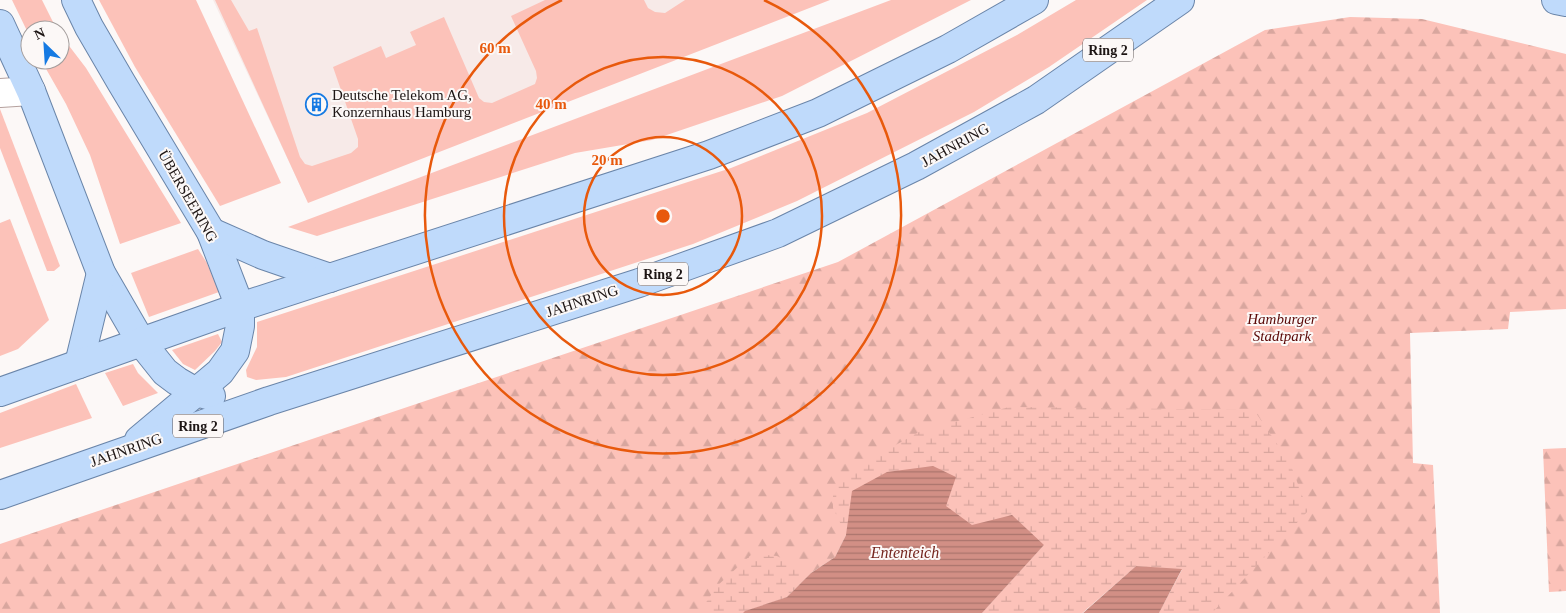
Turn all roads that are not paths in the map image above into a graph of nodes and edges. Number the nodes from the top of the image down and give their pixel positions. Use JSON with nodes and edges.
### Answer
{"nodes":[{"id":1,"x":76,"y":0,"type":"edge"},
{"id":2,"x":1034,"y":0,"type":"edge"},
{"id":3,"x":1180,"y":0,"type":"edge"},
{"id":4,"x":1556,"y":0,"type":"edge"},
{"id":5,"x":1566,"y":2,"type":"edge"},
{"id":6,"x":0,"y":24,"type":"edge"},
{"id":7,"x":31,"y":91,"type":"junction"},
{"id":8,"x":0,"y":93,"type":"edge"},
{"id":9,"x":211,"y":232,"type":"junction"},
{"id":10,"x":101,"y":273,"type":"junction"},
{"id":11,"x":330,"y":278,"type":"junction"},
{"id":12,"x":240,"y":307,"type":"junction"},
{"id":13,"x":142,"y":342,"type":"junction"},
{"id":14,"x":79,"y":364,"type":"junction"},
{"id":15,"x":0,"y":392,"type":"edge"},
{"id":16,"x":196,"y":392,"type":"junction"},
{"id":17,"x":269,"y":401,"type":"junction"},
{"id":18,"x":126,"y":450,"type":"junction"},
{"id":19,"x":0,"y":495,"type":"edge"}],
"edges":[{"from":1,"to":9,"type":"main road","name":"ÜBERSEERING"},
{"from":2,"to":11,"type":"main road"},
{"from":3,"to":17,"type":"main road","name":"JAHNRING","number":"Ring 2"},
{"from":4,"to":5,"type":"main road"},
{"from":6,"to":7,"type":"main road"},
{"from":7,"to":8,"type":"lane"},
{"from":7,"to":10,"type":"main road"},
{"from":9,"to":11,"type":"main road"},
{"from":9,"to":12,"type":"main road","name":"ÜBERSEERING"},
{"from":10,"to":13,"type":"main road"},
{"from":10,"to":14,"type":"main road"},
{"from":11,"to":12,"type":"main road"},
{"from":12,"to":13,"type":"main road"},
{"from":12,"to":16,"type":"main road","name":"ÜBERSEERING"},
{"from":13,"to":14,"type":"main road"},
{"from":13,"to":16,"type":"main road"},
{"from":14,"to":15,"type":"main road"},
{"from":16,"to":17,"type":"main road"},
{"from":16,"to":18,"type":"main road","name":"ÜBERSEERING"},
{"from":17,"to":18,"type":"main road","name":"JAHNRING","number":"Ring 2"},
{"from":18,"to":19,"type":"main road","name":"JAHNRING","number":"Ring 2"}]}
